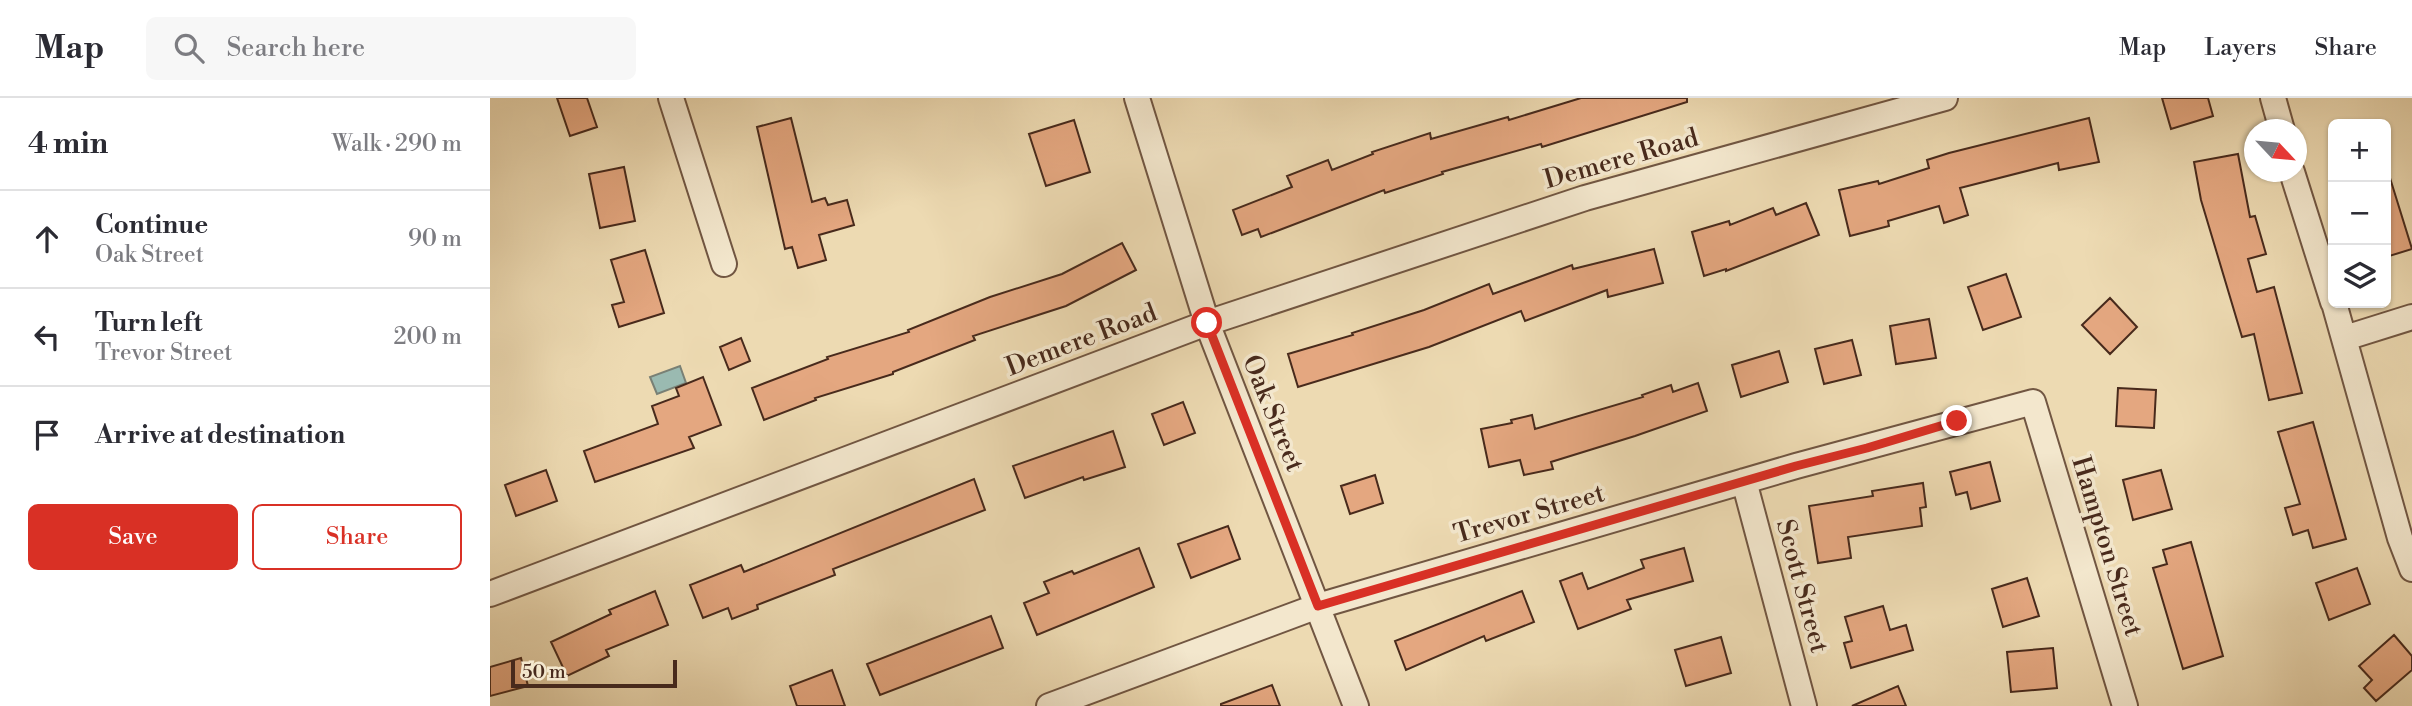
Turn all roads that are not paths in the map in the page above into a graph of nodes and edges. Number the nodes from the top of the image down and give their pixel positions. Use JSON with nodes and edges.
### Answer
{"nodes":[{"id":1,"x":671,"y":98,"type":"edge"},
{"id":2,"x":1137,"y":98,"type":"edge"},
{"id":3,"x":1945,"y":98,"type":"edge"},
{"id":4,"x":2273,"y":98,"type":"edge"},
{"id":5,"x":2279,"y":119,"type":"edge"},
{"id":6,"x":2295,"y":182,"type":"edge"},
{"id":7,"x":723,"y":264,"type":"dead end"},
{"id":8,"x":2328,"y":286,"type":"edge"},
{"id":9,"x":2335,"y":308,"type":"edge"},
{"id":10,"x":2412,"y":317,"type":"edge"},
{"id":11,"x":1207,"y":323,"type":"junction"},
{"id":12,"x":2345,"y":338,"type":"junction"},
{"id":13,"x":2033,"y":402,"type":"joint"},
{"id":14,"x":1744,"y":481,"type":"junction"},
{"id":15,"x":2412,"y":569,"type":"edge"},
{"id":16,"x":490,"y":594,"type":"edge"},
{"id":17,"x":1318,"y":606,"type":"junction"},
{"id":18,"x":1048,"y":706,"type":"edge"},
{"id":19,"x":1356,"y":706,"type":"edge"},
{"id":20,"x":1804,"y":706,"type":"edge"},
{"id":21,"x":2125,"y":706,"type":"edge"}],
"edges":[{"from":1,"to":7,"type":"street"},
{"from":2,"to":11,"type":"street","name":"Oak Street"},
{"from":3,"to":11,"type":"street","name":"Demere Road"},
{"from":4,"to":5,"type":"street"},
{"from":6,"to":8,"type":"street"},
{"from":9,"to":12,"type":"street"},
{"from":10,"to":12,"type":"street"},
{"from":11,"to":16,"type":"street","name":"Demere Road"},
{"from":11,"to":17,"type":"street","name":"Oak Street"},
{"from":12,"to":15,"type":"street"},
{"from":13,"to":14,"type":"street","name":"Trevor Street"},
{"from":13,"to":21,"type":"street","name":"Hampton Street"},
{"from":14,"to":17,"type":"street","name":"Trevor Street"},
{"from":14,"to":20,"type":"street","name":"Scott Street"},
{"from":17,"to":18,"type":"street","name":"Trevor Street"},
{"from":17,"to":19,"type":"street","name":"Oak Street"}]}
